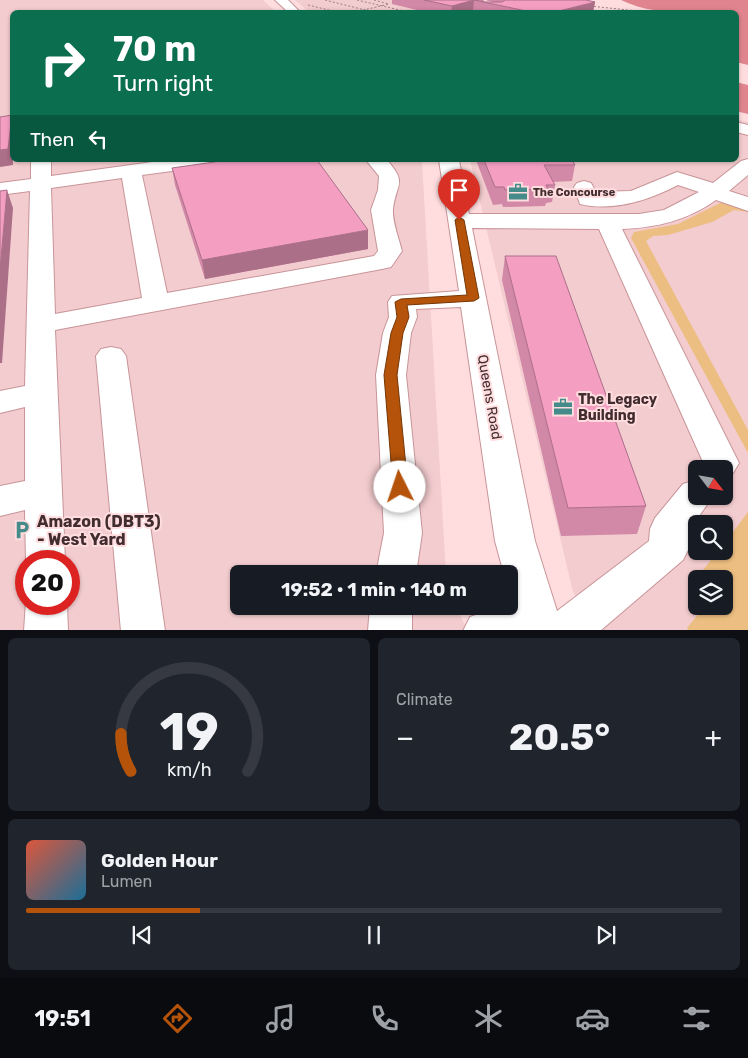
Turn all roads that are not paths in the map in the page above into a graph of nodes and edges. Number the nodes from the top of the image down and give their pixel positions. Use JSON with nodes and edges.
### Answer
{"nodes":[{"id":1,"x":281,"y":0,"type":"edge"},
{"id":2,"x":292,"y":10,"type":"edge"},
{"id":3,"x":196,"y":162,"type":"edge"},
{"id":4,"x":378,"y":162,"type":"edge"},
{"id":5,"x":449,"y":162,"type":"edge"},
{"id":6,"x":748,"y":165,"type":"edge"},
{"id":7,"x":131,"y":171,"type":"junction"},
{"id":8,"x":41,"y":172,"type":"edge"},
{"id":9,"x":584,"y":187,"type":"dead end"},
{"id":10,"x":0,"y":189,"type":"edge"},
{"id":11,"x":713,"y":191,"type":"junction"},
{"id":12,"x":748,"y":204,"type":"edge"},
{"id":13,"x":459,"y":220,"type":"junction"},
{"id":14,"x":607,"y":222,"type":"junction"},
{"id":15,"x":156,"y":303,"type":"junction"},
{"id":16,"x":474,"y":306,"type":"junction"},
{"id":17,"x":42,"y":324,"type":"junction"},
{"id":18,"x":111,"y":356,"type":"dead end"},
{"id":19,"x":41,"y":393,"type":"junction"},
{"id":20,"x":0,"y":402,"type":"edge"},
{"id":21,"x":720,"y":460,"type":"edge"},
{"id":22,"x":43,"y":491,"type":"junction"},
{"id":23,"x":0,"y":501,"type":"edge"},
{"id":24,"x":688,"y":504,"type":"edge"},
{"id":25,"x":45,"y":550,"type":"edge"},
{"id":26,"x":398,"y":565,"type":"edge"},
{"id":27,"x":46,"y":615,"type":"edge"},
{"id":28,"x":391,"y":615,"type":"edge"},
{"id":29,"x":548,"y":626,"type":"edge"},
{"id":30,"x":46,"y":630,"type":"edge"},
{"id":31,"x":143,"y":630,"type":"edge"},
{"id":32,"x":390,"y":630,"type":"edge"},
{"id":33,"x":485,"y":630,"type":"edge"}],
"edges":[{"from":1,"to":2,"type":"street"},
{"from":3,"to":7,"type":"street"},
{"from":4,"to":15,"type":"street"},
{"from":5,"to":13,"type":"street","name":"Queens Road"},
{"from":6,"to":11,"type":"street"},
{"from":7,"to":8,"type":"street"},
{"from":7,"to":15,"type":"street"},
{"from":8,"to":10,"type":"street"},
{"from":8,"to":17,"type":"street"},
{"from":9,"to":11,"type":"street"},
{"from":11,"to":12,"type":"street"},
{"from":11,"to":14,"type":"street"},
{"from":13,"to":14,"type":"street"},
{"from":13,"to":16,"type":"street","name":"Queens Road"},
{"from":14,"to":21,"type":"street"},
{"from":15,"to":17,"type":"street"},
{"from":16,"to":26,"type":"street"},
{"from":16,"to":29,"type":"street","name":"Queens Road"},
{"from":17,"to":19,"type":"street"},
{"from":18,"to":31,"type":"street"},
{"from":19,"to":20,"type":"street"},
{"from":19,"to":22,"type":"street"},
{"from":22,"to":23,"type":"street"},
{"from":22,"to":25,"type":"street"},
{"from":24,"to":29,"type":"street"},
{"from":27,"to":30,"type":"street"},
{"from":28,"to":32,"type":"street"},
{"from":29,"to":33,"type":"street"}]}
